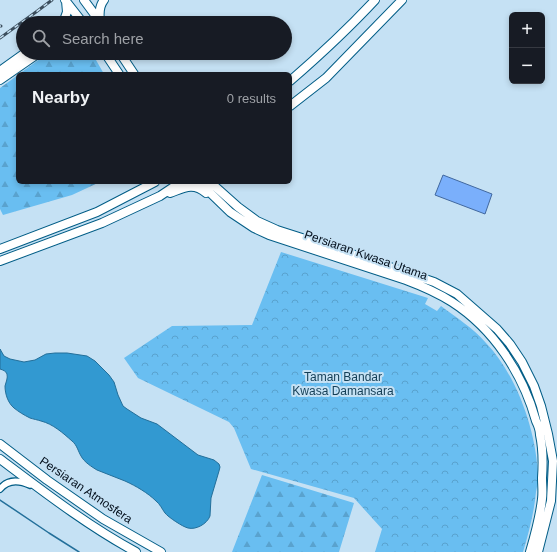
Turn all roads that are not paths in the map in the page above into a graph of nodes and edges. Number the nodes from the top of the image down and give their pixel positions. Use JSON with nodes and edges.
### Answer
{"nodes":[{"id":1,"x":84,"y":0,"type":"edge"},
{"id":2,"x":104,"y":0,"type":"edge"},
{"id":3,"x":375,"y":0,"type":"edge"},
{"id":4,"x":66,"y":1,"type":"edge"},
{"id":5,"x":399,"y":2,"type":"edge"},
{"id":6,"x":65,"y":16,"type":"edge"},
{"id":7,"x":78,"y":16,"type":"edge"},
{"id":8,"x":96,"y":16,"type":"edge"},
{"id":9,"x":100,"y":16,"type":"edge"},
{"id":10,"x":16,"y":59,"type":"edge"},
{"id":11,"x":29,"y":60,"type":"edge"},
{"id":12,"x":110,"y":60,"type":"edge"},
{"id":13,"x":125,"y":60,"type":"edge"},
{"id":14,"x":0,"y":71,"type":"edge"},
{"id":15,"x":118,"y":72,"type":"edge"},
{"id":16,"x":133,"y":72,"type":"edge"},
{"id":17,"x":292,"y":79,"type":"edge"},
{"id":18,"x":0,"y":80,"type":"edge"},
{"id":19,"x":292,"y":104,"type":"edge"},
{"id":20,"x":151,"y":184,"type":"edge"},
{"id":21,"x":178,"y":184,"type":"edge"},
{"id":22,"x":201,"y":184,"type":"edge"},
{"id":23,"x":212,"y":184,"type":"edge"},
{"id":24,"x":220,"y":184,"type":"edge"},
{"id":25,"x":222,"y":194,"type":"junction"},
{"id":26,"x":160,"y":196,"type":"junction"},
{"id":27,"x":230,"y":212,"type":"junction"},
{"id":28,"x":0,"y":249,"type":"edge"},
{"id":29,"x":0,"y":261,"type":"edge"},
{"id":30,"x":0,"y":444,"type":"edge"},
{"id":31,"x":0,"y":459,"type":"edge"},
{"id":32,"x":2,"y":487,"type":"edge"},
{"id":33,"x":40,"y":490,"type":"junction"},
{"id":34,"x":136,"y":552,"type":"edge"},
{"id":35,"x":161,"y":552,"type":"edge"},
{"id":36,"x":530,"y":552,"type":"edge"},
{"id":37,"x":538,"y":552,"type":"edge"}],
"edges":[{"from":1,"to":8,"type":"main road"},
{"from":2,"to":9,"type":"main road"},
{"from":3,"to":17,"type":"main road"},
{"from":4,"to":6,"type":"main road"},
{"from":4,"to":7,"type":"main road"},
{"from":5,"to":19,"type":"main road"},
{"from":10,"to":14,"type":"main road"},
{"from":11,"to":18,"type":"main road"},
{"from":12,"to":15,"type":"main road"},
{"from":13,"to":16,"type":"main road"},
{"from":20,"to":28,"type":"main road"},
{"from":21,"to":26,"type":"main road"},
{"from":22,"to":27,"type":"main road","name":"Persiaran Kwasa Utama"},
{"from":23,"to":25,"type":"main road","name":"Persiaran Kwasa Utama"},
{"from":24,"to":25,"type":"main road"},
{"from":25,"to":37,"type":"main road","name":"Persiaran Kwasa Utama"},
{"from":26,"to":27,"type":"main road"},
{"from":26,"to":29,"type":"main road"},
{"from":27,"to":36,"type":"main road","name":"Persiaran Kwasa Utama"},
{"from":30,"to":35,"type":"main road","name":"Persiaran Atmosfera"},
{"from":31,"to":33,"type":"main road","name":"Persiaran Atmosfera"},
{"from":32,"to":33,"type":"street"},
{"from":33,"to":34,"type":"main road","name":"Persiaran Atmosfera"}]}
